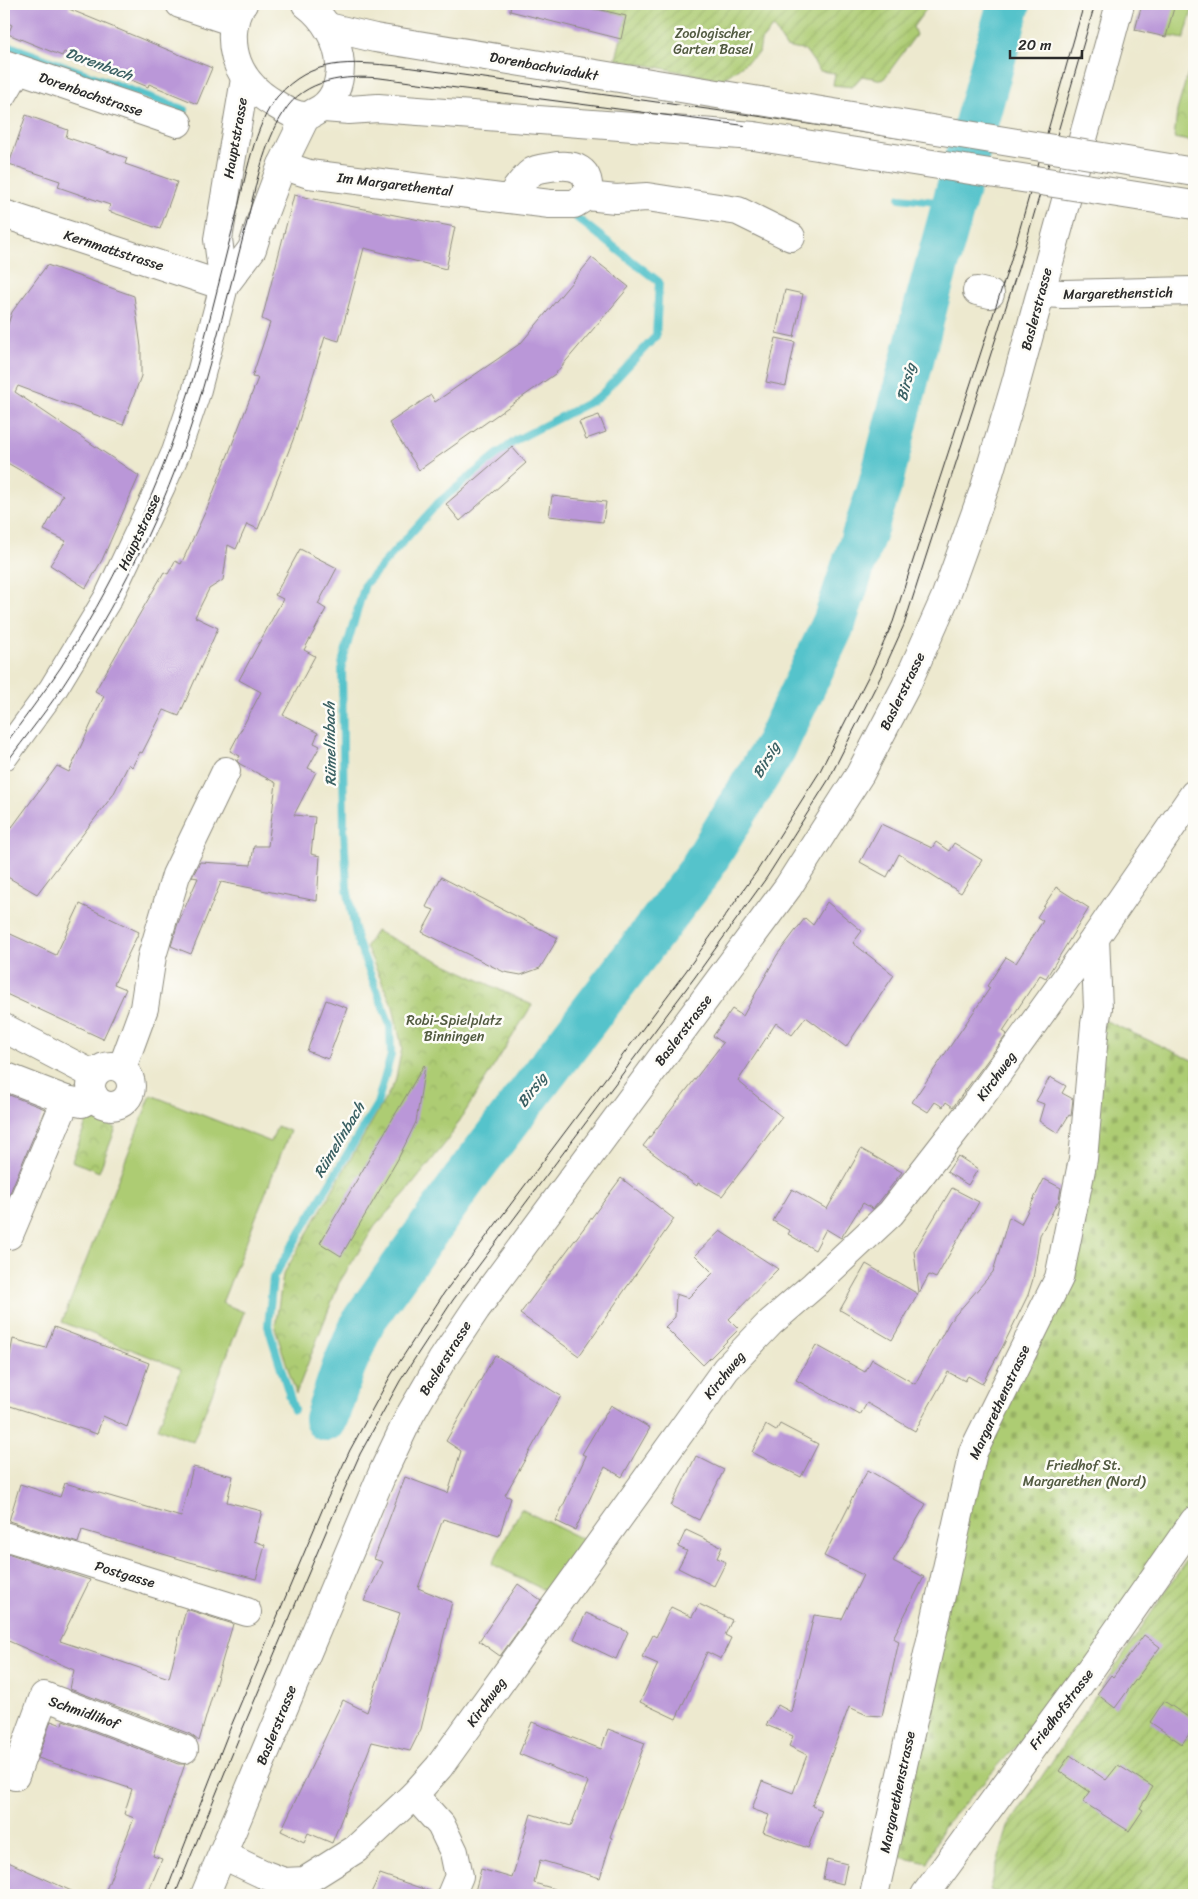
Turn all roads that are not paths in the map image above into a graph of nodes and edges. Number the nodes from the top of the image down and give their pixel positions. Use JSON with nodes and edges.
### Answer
{"nodes":[{"id":1,"x":180,"y":4,"type":"edge"},
{"id":2,"x":306,"y":4,"type":"edge"},
{"id":3,"x":1120,"y":4,"type":"edge"},
{"id":4,"x":238,"y":13,"type":"edge"},
{"id":5,"x":328,"y":27,"type":"junction"},
{"id":6,"x":11,"y":66,"type":"edge"},
{"id":7,"x":245,"y":79,"type":"junction"},
{"id":8,"x":4,"y":93,"type":"edge"},
{"id":9,"x":315,"y":112,"type":"junction"},
{"id":10,"x":178,"y":123,"type":"dead end"},
{"id":11,"x":282,"y":165,"type":"junction"},
{"id":12,"x":1194,"y":172,"type":"edge"},
{"id":13,"x":587,"y":196,"type":"junction"},
{"id":14,"x":509,"y":199,"type":"junction"},
{"id":15,"x":1194,"y":205,"type":"edge"},
{"id":16,"x":4,"y":214,"type":"edge"},
{"id":17,"x":791,"y":237,"type":"dead end"},
{"id":18,"x":224,"y":286,"type":"junction"},
{"id":19,"x":1194,"y":291,"type":"edge"},
{"id":20,"x":1041,"y":292,"type":"junction"},
{"id":21,"x":4,"y":756,"type":"edge"},
{"id":22,"x":226,"y":771,"type":"dead end"},
{"id":23,"x":1194,"y":794,"type":"edge"},
{"id":24,"x":1095,"y":938,"type":"junction"},
{"id":25,"x":6,"y":1036,"type":"edge"},
{"id":26,"x":122,"y":1068,"type":"junction"},
{"id":27,"x":4,"y":1076,"type":"edge"},
{"id":28,"x":94,"y":1086,"type":"junction"},
{"id":29,"x":66,"y":1100,"type":"junction"},
{"id":30,"x":9,"y":1235,"type":"dead end"},
{"id":31,"x":1194,"y":1521,"type":"edge"},
{"id":32,"x":4,"y":1536,"type":"edge"},
{"id":33,"x":247,"y":1612,"type":"dead end"},
{"id":34,"x":184,"y":1749,"type":"dead end"},
{"id":35,"x":4,"y":1771,"type":"edge"},
{"id":36,"x":414,"y":1795,"type":"junction"},
{"id":37,"x":223,"y":1855,"type":"junction"},
{"id":38,"x":205,"y":1895,"type":"edge"},
{"id":39,"x":451,"y":1895,"type":"edge"},
{"id":40,"x":874,"y":1895,"type":"edge"},
{"id":41,"x":925,"y":1895,"type":"edge"}],
"edges":[{"from":1,"to":4,"type":"street"},
{"from":2,"to":5,"type":"street"},
{"from":3,"to":20,"type":"street","name":"Baslerstrasse"},
{"from":4,"to":7,"type":"street"},
{"from":5,"to":9,"type":"street","name":"Hauptstrasse"},
{"from":5,"to":12,"type":"street","name":"Dorenbachviadukt","bridge":true},
{"from":6,"to":8,"type":"street"},
{"from":6,"to":10,"type":"street","name":"Dorenbachstrasse"},
{"from":7,"to":9,"type":"street"},
{"from":7,"to":18,"type":"street","name":"Hauptstrasse"},
{"from":9,"to":11,"type":"street","name":"Hauptstrasse"},
{"from":9,"to":15,"type":"street","bridge":true},
{"from":11,"to":14,"type":"street","name":"Im Margarethental"},
{"from":11,"to":18,"type":"street","name":"Hauptstrasse"},
{"from":13,"to":14,"type":"street","name":"Im Margarethental"},
{"from":13,"to":14,"type":"street"},
{"from":13,"to":17,"type":"street","name":"Im Margarethental"},
{"from":16,"to":18,"type":"street","name":"Kernmattstrasse"},
{"from":18,"to":21,"type":"street","name":"Hauptstrasse"},
{"from":19,"to":20,"type":"street","name":"Margarethenstich"},
{"from":20,"to":37,"type":"street","name":"Baslerstrasse"},
{"from":22,"to":26,"type":"street"},
{"from":23,"to":24,"type":"street","name":"Kirchweg"},
{"from":24,"to":36,"type":"street","name":"Kirchweg"},
{"from":24,"to":40,"type":"street","name":"Margarethenstrasse"},
{"from":25,"to":28,"type":"street"},
{"from":26,"to":28,"type":"street"},
{"from":26,"to":28,"type":"street"},
{"from":27,"to":29,"type":"street"},
{"from":28,"to":29,"type":"street"},
{"from":29,"to":30,"type":"street"},
{"from":31,"to":41,"type":"street","name":"Friedhofstrasse"},
{"from":32,"to":33,"type":"street","name":"Postgasse"},
{"from":34,"to":35,"type":"street","name":"Schmidlihof"},
{"from":36,"to":37,"type":"street","name":"Kirchweg"},
{"from":36,"to":39,"type":"street"},
{"from":37,"to":38,"type":"street","name":"Baslerstrasse"}]}
